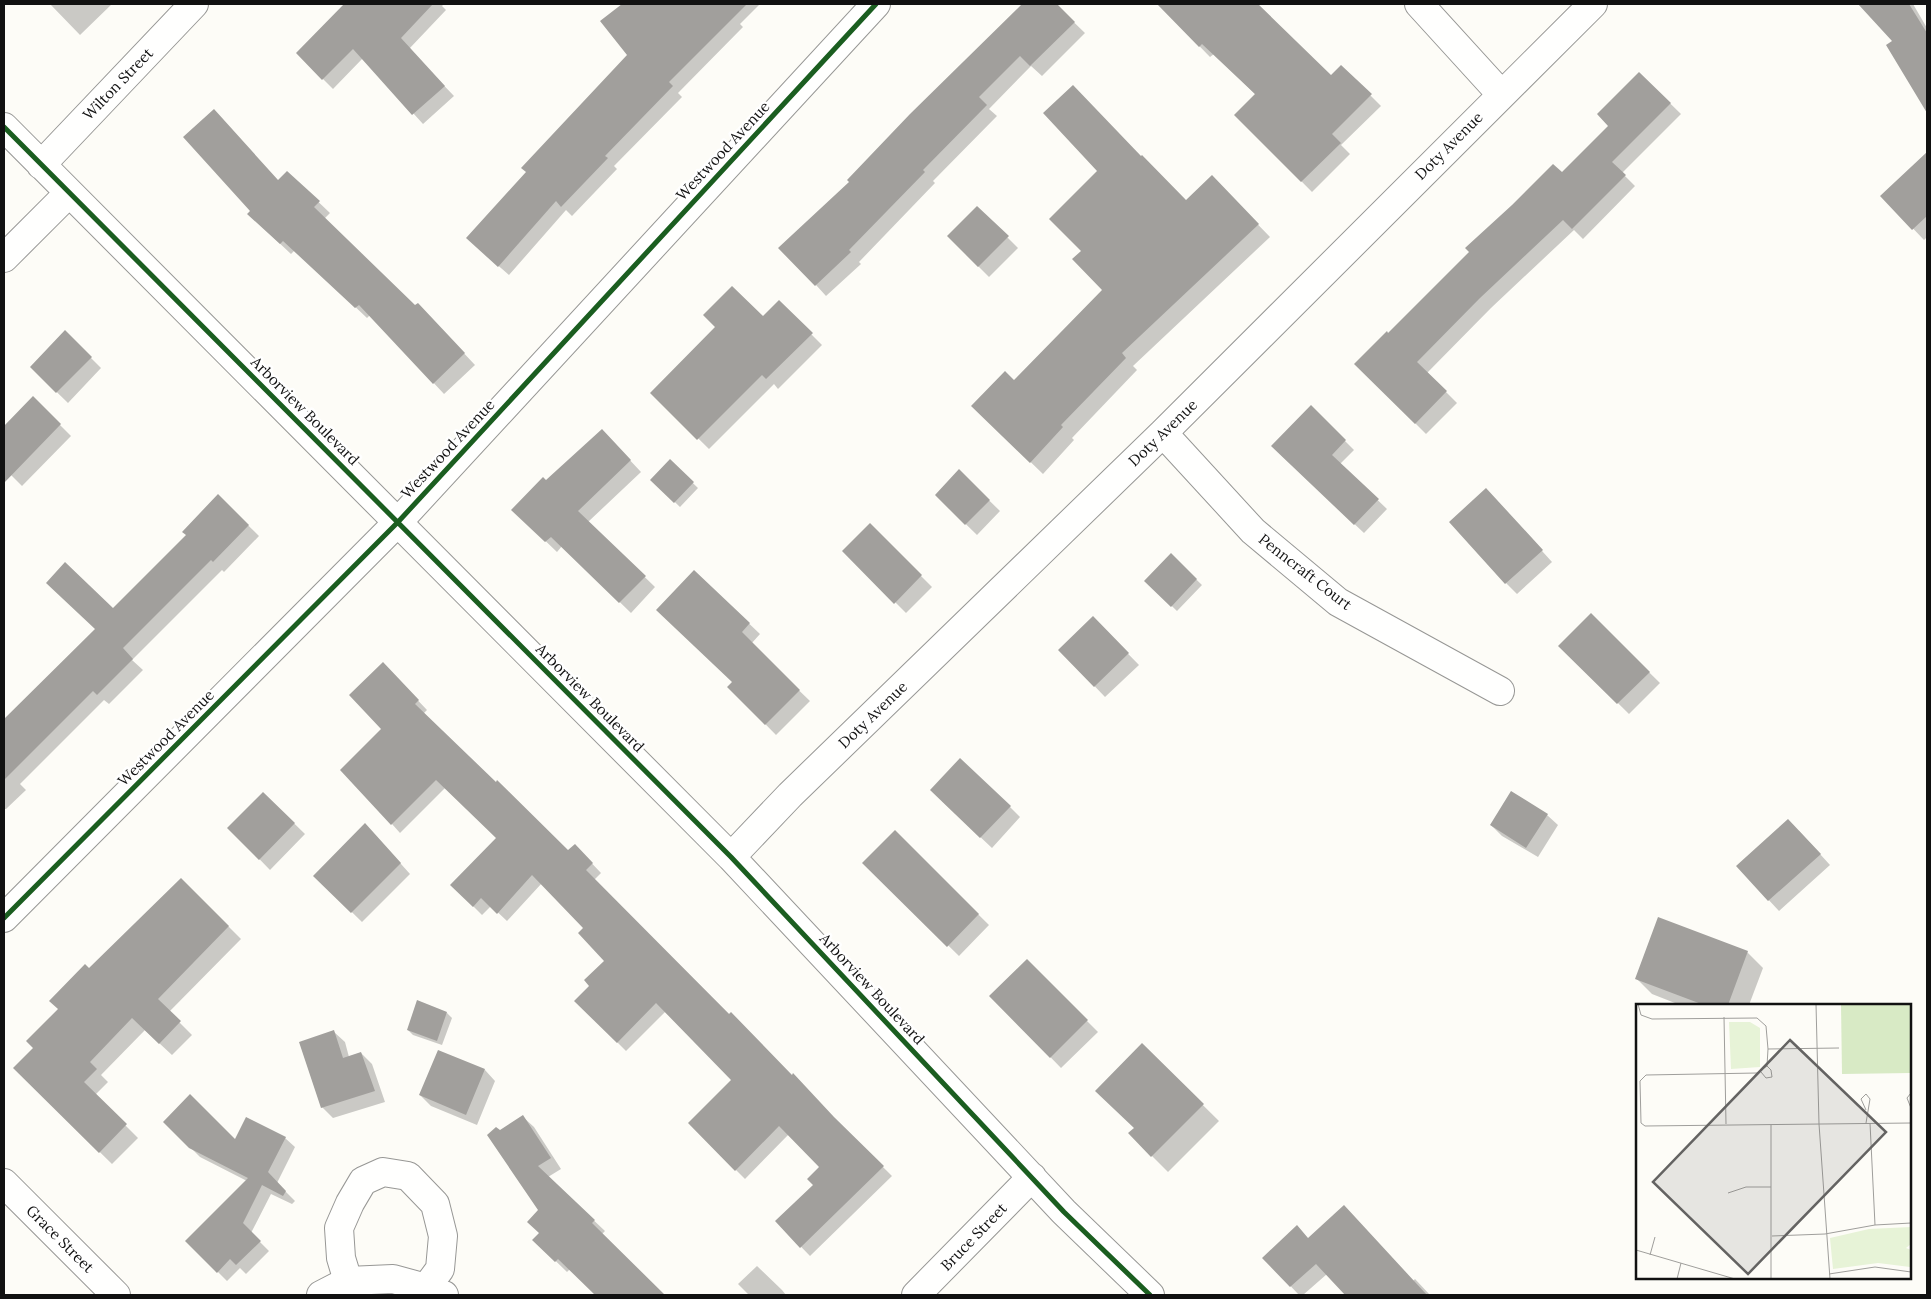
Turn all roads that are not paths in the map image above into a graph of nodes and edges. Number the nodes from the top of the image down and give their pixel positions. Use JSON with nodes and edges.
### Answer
{"nodes":[{"id":1,"x":194,"y":4,"type":"edge"},
{"id":2,"x":876,"y":4,"type":"edge"},
{"id":3,"x":1420,"y":4,"type":"edge"},
{"id":4,"x":1592,"y":4,"type":"edge"},
{"id":5,"x":1501,"y":94,"type":"junction"},
{"id":6,"x":4,"y":127,"type":"edge"},
{"id":7,"x":41,"y":165,"type":"junction"},
{"id":8,"x":69,"y":193,"type":"junction"},
{"id":9,"x":4,"y":258,"type":"edge"},
{"id":10,"x":1164,"y":433,"type":"junction"},
{"id":11,"x":398,"y":522,"type":"junction"},
{"id":12,"x":1500,"y":691,"type":"dead end"},
{"id":13,"x":730,"y":857,"type":"junction"},
{"id":14,"x":4,"y":918,"type":"edge"},
{"id":15,"x":1032,"y":1178,"type":"junction"},
{"id":16,"x":4,"y":1184,"type":"edge"},
{"id":17,"x":348,"y":1282,"type":"junction"},
{"id":18,"x":435,"y":1291,"type":"edge"},
{"id":19,"x":116,"y":1295,"type":"edge"},
{"id":20,"x":321,"y":1295,"type":"edge"},
{"id":21,"x":916,"y":1295,"type":"edge"},
{"id":22,"x":1150,"y":1295,"type":"edge"}],
"edges":[{"from":1,"to":7,"type":"street","name":"Wilton Street"},
{"from":2,"to":11,"type":"street","name":"Westwood Avenue"},
{"from":3,"to":5,"type":"street"},
{"from":4,"to":5,"type":"street","name":"Doty Avenue"},
{"from":5,"to":10,"type":"street","name":"Doty Avenue"},
{"from":6,"to":7,"type":"street","name":"Arborview Boulevard"},
{"from":7,"to":8,"type":"street","name":"Arborview Boulevard"},
{"from":8,"to":9,"type":"street"},
{"from":8,"to":11,"type":"street","name":"Arborview Boulevard"},
{"from":10,"to":12,"type":"street","name":"Penncraft Court"},
{"from":10,"to":13,"type":"street","name":"Doty Avenue"},
{"from":11,"to":13,"type":"street","name":"Arborview Boulevard"},
{"from":11,"to":14,"type":"street","name":"Westwood Avenue"},
{"from":13,"to":15,"type":"street","name":"Arborview Boulevard"},
{"from":15,"to":21,"type":"street","name":"Bruce Street"},
{"from":15,"to":22,"type":"street","name":"Arborview Boulevard"},
{"from":16,"to":19,"type":"street","name":"Grace Street"},
{"from":17,"to":18,"type":"street"},
{"from":17,"to":18,"type":"street"},
{"from":17,"to":20,"type":"street"}]}
